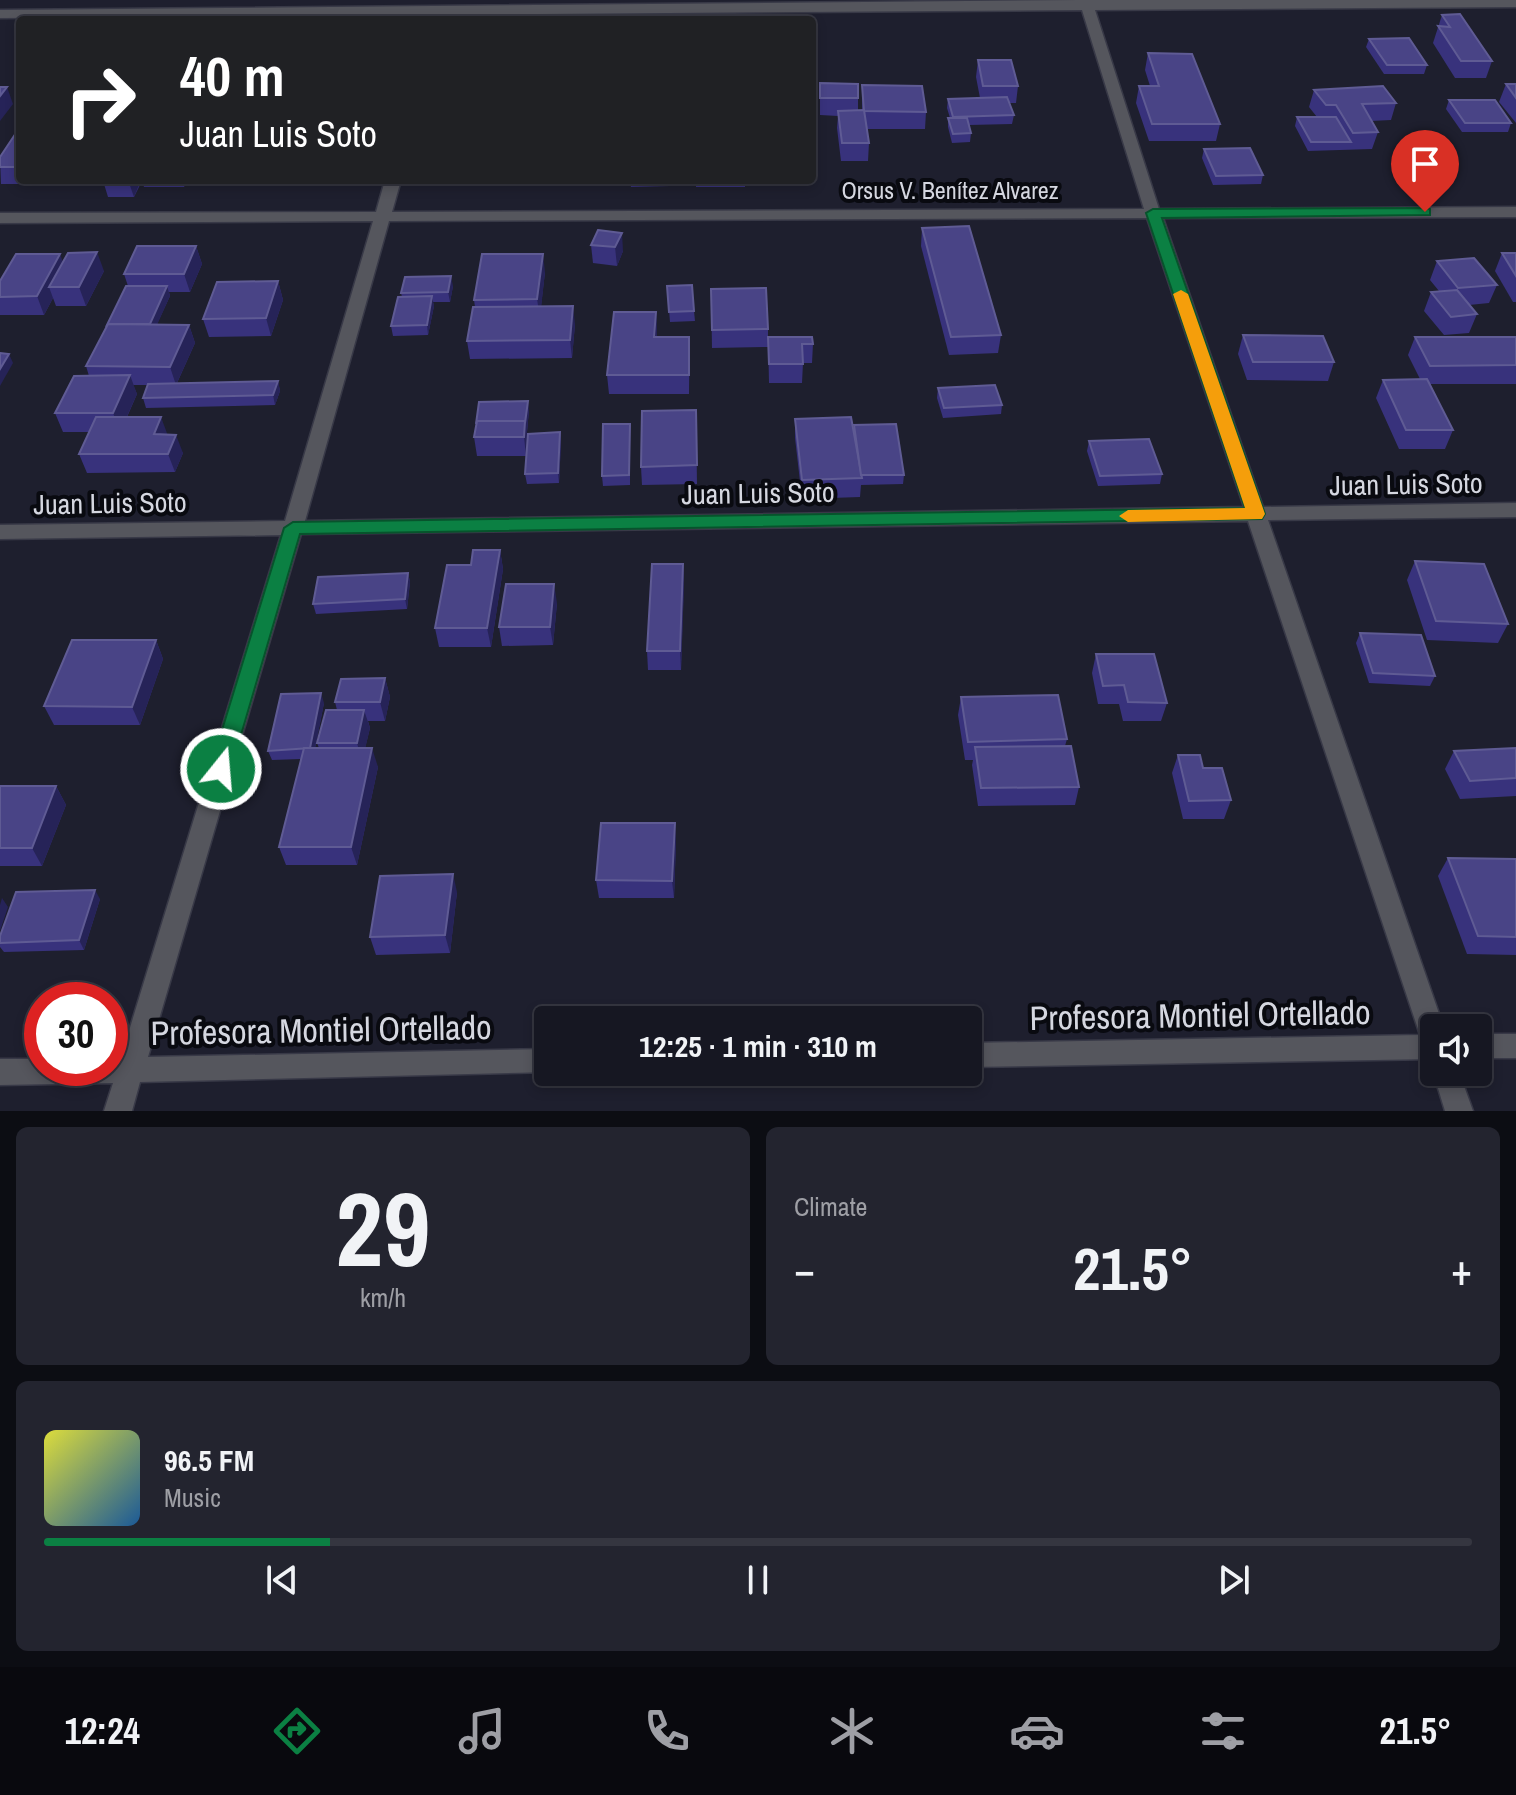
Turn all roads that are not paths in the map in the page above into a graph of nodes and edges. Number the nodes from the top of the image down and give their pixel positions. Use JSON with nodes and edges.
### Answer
{"nodes":[{"id":1,"x":1086,"y":3,"type":"edge"},
{"id":2,"x":1516,"y":3,"type":"edge"},
{"id":3,"x":442,"y":10,"type":"edge"},
{"id":4,"x":0,"y":14,"type":"edge"},
{"id":5,"x":392,"y":184,"type":"edge"},
{"id":6,"x":1516,"y":212,"type":"edge"},
{"id":7,"x":1153,"y":213,"type":"junction"},
{"id":8,"x":382,"y":216,"type":"junction"},
{"id":9,"x":0,"y":218,"type":"edge"},
{"id":10,"x":1516,"y":510,"type":"edge"},
{"id":11,"x":1256,"y":514,"type":"junction"},
{"id":12,"x":293,"y":528,"type":"junction"},
{"id":13,"x":0,"y":532,"type":"edge"},
{"id":14,"x":1426,"y":1014,"type":"edge"},
{"id":15,"x":1492,"y":1046,"type":"edge"},
{"id":16,"x":1516,"y":1046,"type":"edge"},
{"id":17,"x":1420,"y":1047,"type":"edge"},
{"id":18,"x":982,"y":1055,"type":"edge"},
{"id":19,"x":534,"y":1062,"type":"edge"},
{"id":20,"x":130,"y":1070,"type":"junction"},
{"id":21,"x":0,"y":1072,"type":"edge"},
{"id":22,"x":1451,"y":1086,"type":"edge"},
{"id":23,"x":118,"y":1111,"type":"edge"},
{"id":24,"x":1459,"y":1111,"type":"edge"}],
"edges":[{"from":1,"to":2,"type":"street"},
{"from":1,"to":3,"type":"street"},
{"from":1,"to":7,"type":"street"},
{"from":3,"to":4,"type":"street"},
{"from":5,"to":8,"type":"street"},
{"from":6,"to":7,"type":"street","name":"Orsus V. Benítez Alvarez"},
{"from":7,"to":8,"type":"street","name":"Orsus V. Benítez Alvarez"},
{"from":7,"to":11,"type":"street"},
{"from":8,"to":9,"type":"street","name":"Orsus V. Benítez Alvarez"},
{"from":8,"to":12,"type":"street"},
{"from":10,"to":11,"type":"street","name":"Juan Luis Soto"},
{"from":11,"to":12,"type":"street","name":"Juan Luis Soto"},
{"from":11,"to":14,"type":"street"},
{"from":12,"to":13,"type":"street","name":"Juan Luis Soto"},
{"from":12,"to":20,"type":"street"},
{"from":15,"to":16,"type":"street"},
{"from":17,"to":18,"type":"street","name":"Profesora Montiel Ortellado"},
{"from":19,"to":20,"type":"street","name":"Profesora Montiel Ortellado"},
{"from":20,"to":21,"type":"street","name":"Profesora Montiel Ortellado"},
{"from":20,"to":23,"type":"street"},
{"from":22,"to":24,"type":"street"}]}
